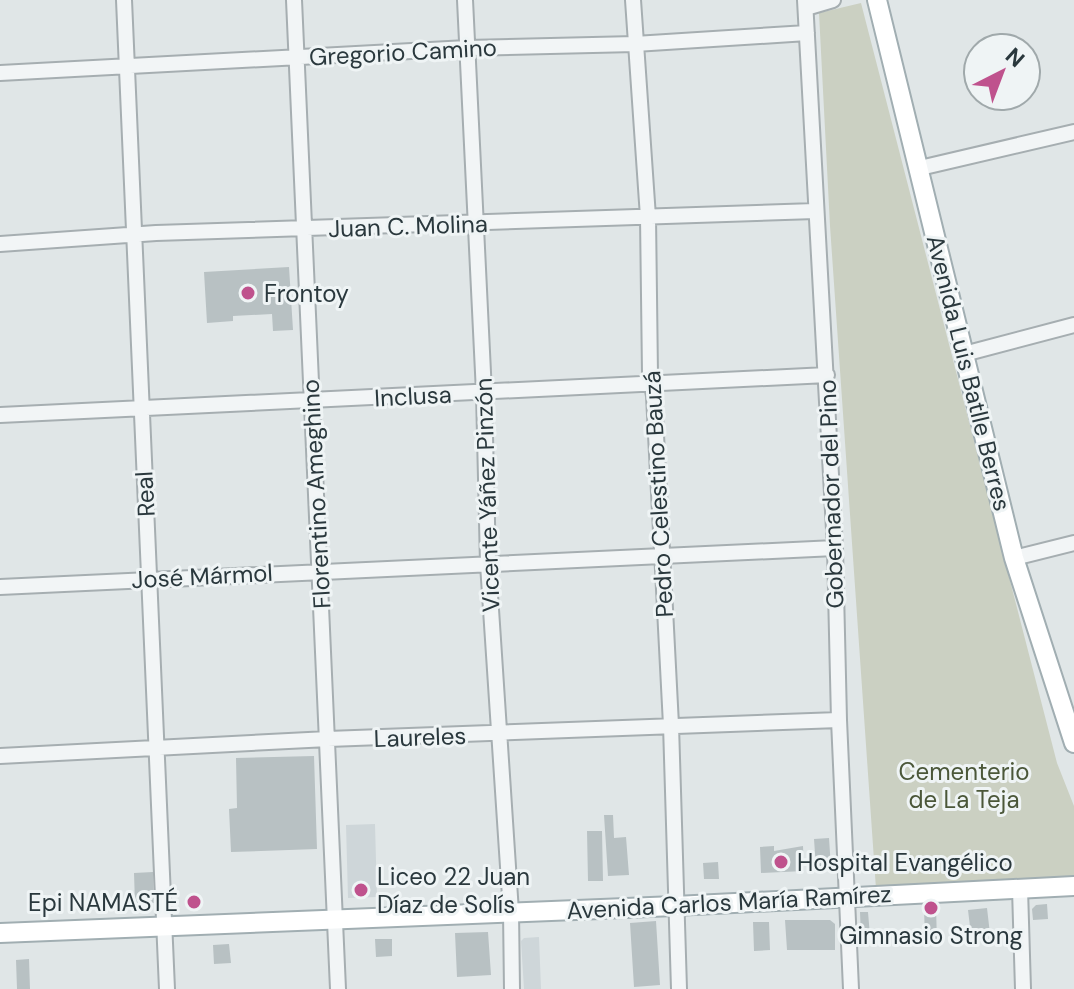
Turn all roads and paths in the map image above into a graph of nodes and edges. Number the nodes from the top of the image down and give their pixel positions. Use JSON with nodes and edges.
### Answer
{"nodes":[{"id":1,"x":124,"y":0,"type":"edge"},
{"id":2,"x":294,"y":0,"type":"edge"},
{"id":3,"x":465,"y":0,"type":"edge"},
{"id":4,"x":633,"y":0,"type":"edge"},
{"id":5,"x":833,"y":0,"type":"edge"},
{"id":6,"x":877,"y":0,"type":"edge"},
{"id":7,"x":806,"y":4,"type":"edge"},
{"id":8,"x":807,"y":33,"type":"junction"},
{"id":9,"x":635,"y":44,"type":"junction"},
{"id":10,"x":467,"y":48,"type":"junction"},
{"id":11,"x":297,"y":57,"type":"junction"},
{"id":12,"x":127,"y":66,"type":"junction"},
{"id":13,"x":0,"y":73,"type":"edge"},
{"id":14,"x":1074,"y":132,"type":"edge"},
{"id":15,"x":920,"y":168,"type":"junction"},
{"id":16,"x":815,"y":211,"type":"junction"},
{"id":17,"x":648,"y":217,"type":"junction"},
{"id":18,"x":475,"y":223,"type":"junction"},
{"id":19,"x":305,"y":230,"type":"junction"},
{"id":20,"x":134,"y":236,"type":"junction"},
{"id":21,"x":0,"y":244,"type":"edge"},
{"id":22,"x":1074,"y":325,"type":"edge"},
{"id":23,"x":964,"y":354,"type":"junction"},
{"id":24,"x":827,"y":375,"type":"junction"},
{"id":25,"x":652,"y":384,"type":"junction"},
{"id":26,"x":484,"y":393,"type":"junction"},
{"id":27,"x":312,"y":401,"type":"junction"},
{"id":28,"x":141,"y":408,"type":"junction"},
{"id":29,"x":0,"y":415,"type":"edge"},
{"id":30,"x":1074,"y":543,"type":"edge"},
{"id":31,"x":835,"y":548,"type":"junction"},
{"id":32,"x":661,"y":555,"type":"junction"},
{"id":33,"x":1014,"y":558,"type":"junction"},
{"id":34,"x":488,"y":564,"type":"junction"},
{"id":35,"x":319,"y":570,"type":"junction"},
{"id":36,"x":150,"y":579,"type":"junction"},
{"id":37,"x":0,"y":587,"type":"edge"},
{"id":38,"x":839,"y":720,"type":"junction"},
{"id":39,"x":671,"y":725,"type":"junction"},
{"id":40,"x":498,"y":734,"type":"junction"},
{"id":41,"x":328,"y":739,"type":"junction"},
{"id":42,"x":1073,"y":739,"type":"edge"},
{"id":43,"x":157,"y":749,"type":"junction"},
{"id":44,"x":0,"y":756,"type":"edge"},
{"id":45,"x":1074,"y":886,"type":"edge"},
{"id":46,"x":1020,"y":889,"type":"junction"},
{"id":47,"x":848,"y":897,"type":"junction"},
{"id":48,"x":675,"y":906,"type":"junction"},
{"id":49,"x":511,"y":912,"type":"junction"},
{"id":50,"x":335,"y":919,"type":"junction"},
{"id":51,"x":164,"y":926,"type":"junction"},
{"id":52,"x":0,"y":933,"type":"edge"},
{"id":53,"x":167,"y":989,"type":"edge"},
{"id":54,"x":338,"y":989,"type":"edge"},
{"id":55,"x":512,"y":989,"type":"edge"},
{"id":56,"x":679,"y":989,"type":"edge"},
{"id":57,"x":851,"y":989,"type":"edge"},
{"id":58,"x":1023,"y":989,"type":"edge"}],
"edges":[{"from":1,"to":12,"type":"street","name":"Real"},
{"from":2,"to":11,"type":"street","name":"Florentino Ameghino"},
{"from":3,"to":10,"type":"street","name":"Vicente Yáñez Pinzón"},
{"from":4,"to":9,"type":"street","name":"Pedro Celestino Bauzá"},
{"from":5,"to":7,"type":"street"},
{"from":6,"to":15,"type":"main road","name":"Avenida Luis Batlle Berres"},
{"from":7,"to":8,"type":"street","name":"Gobernador del Pino"},
{"from":8,"to":9,"type":"street","name":"Gregorio Camino"},
{"from":8,"to":16,"type":"street","name":"Gobernador del Pino"},
{"from":9,"to":10,"type":"street","name":"Gregorio Camino"},
{"from":9,"to":17,"type":"street","name":"Pedro Celestino Bauzá"},
{"from":10,"to":11,"type":"street","name":"Gregorio Camino"},
{"from":10,"to":18,"type":"street","name":"Vicente Yáñez Pinzón"},
{"from":11,"to":12,"type":"street","name":"Gregorio Camino"},
{"from":11,"to":19,"type":"street","name":"Florentino Ameghino"},
{"from":12,"to":13,"type":"street","name":"Gregorio Camino"},
{"from":12,"to":20,"type":"street","name":"Real"},
{"from":14,"to":15,"type":"street"},
{"from":15,"to":23,"type":"main road","name":"Avenida Luis Batlle Berres"},
{"from":16,"to":17,"type":"street","name":"Juan C. Molina"},
{"from":16,"to":24,"type":"street","name":"Gobernador del Pino"},
{"from":17,"to":18,"type":"street","name":"Juan C. Molina"},
{"from":17,"to":25,"type":"street","name":"Pedro Celestino Bauzá"},
{"from":18,"to":19,"type":"street","name":"Juan C. Molina"},
{"from":18,"to":26,"type":"street","name":"Vicente Yáñez Pinzón"},
{"from":19,"to":20,"type":"street","name":"Juan C. Molina"},
{"from":19,"to":27,"type":"street","name":"Florentino Ameghino"},
{"from":20,"to":21,"type":"street","name":"Juan C. Molina"},
{"from":20,"to":28,"type":"street","name":"Real"},
{"from":22,"to":23,"type":"street"},
{"from":23,"to":33,"type":"main road","name":"Avenida Luis Batlle Berres"},
{"from":24,"to":25,"type":"street","name":"Inclusa"},
{"from":24,"to":31,"type":"street","name":"Gobernador del Pino"},
{"from":25,"to":26,"type":"street","name":"Inclusa"},
{"from":25,"to":32,"type":"street","name":"Pedro Celestino Bauzá"},
{"from":26,"to":27,"type":"street","name":"Inclusa"},
{"from":26,"to":34,"type":"street","name":"Vicente Yáñez Pinzón"},
{"from":27,"to":28,"type":"street","name":"Inclusa"},
{"from":27,"to":35,"type":"street","name":"Florentino Ameghino"},
{"from":28,"to":29,"type":"street","name":"Inclusa"},
{"from":28,"to":36,"type":"street","name":"Real"},
{"from":30,"to":33,"type":"street"},
{"from":31,"to":32,"type":"street","name":"José Mármol"},
{"from":31,"to":38,"type":"street","name":"Gobernador del Pino"},
{"from":32,"to":34,"type":"street","name":"José Mármol"},
{"from":32,"to":39,"type":"street","name":"Pedro Celestino Bauzá"},
{"from":33,"to":42,"type":"main road","name":"Avenida Luis Batlle Berres"},
{"from":34,"to":35,"type":"street","name":"José Mármol"},
{"from":34,"to":40,"type":"street","name":"Vicente Yáñez Pinzón"},
{"from":35,"to":36,"type":"street","name":"José Mármol"},
{"from":35,"to":41,"type":"street","name":"Florentino Ameghino"},
{"from":36,"to":37,"type":"street","name":"José Mármol"},
{"from":36,"to":43,"type":"street","name":"Real"},
{"from":38,"to":39,"type":"street","name":"Laureles"},
{"from":38,"to":47,"type":"street","name":"Gobernador del Pino"},
{"from":39,"to":40,"type":"street","name":"Laureles"},
{"from":39,"to":48,"type":"street","name":"Pedro Celestino Bauzá"},
{"from":40,"to":41,"type":"street","name":"Laureles"},
{"from":40,"to":49,"type":"street","name":"Vicente Yáñez Pinzón"},
{"from":41,"to":43,"type":"street","name":"Laureles"},
{"from":41,"to":50,"type":"street","name":"Florentino Ameghino"},
{"from":43,"to":44,"type":"street","name":"Laureles"},
{"from":43,"to":51,"type":"street","name":"Real"},
{"from":45,"to":46,"type":"main road","name":"Avenida Carlos María Ramírez"},
{"from":46,"to":47,"type":"main road","name":"Avenida Carlos María Ramírez"},
{"from":46,"to":58,"type":"street"},
{"from":47,"to":48,"type":"main road","name":"Avenida Carlos María Ramírez"},
{"from":47,"to":57,"type":"street","name":"Gobernador del Pino"},
{"from":48,"to":49,"type":"main road","name":"Avenida Carlos María Ramírez"},
{"from":48,"to":56,"type":"street","name":"Pedro Celestino Bauzá"},
{"from":49,"to":50,"type":"main road","name":"Avenida Carlos María Ramírez"},
{"from":49,"to":55,"type":"street","name":"Vicente Yáñez Pinzón"},
{"from":50,"to":51,"type":"main road","name":"Avenida Carlos María Ramírez"},
{"from":50,"to":54,"type":"street","name":"Florentino Ameghino"},
{"from":51,"to":52,"type":"main road","name":"Avenida Carlos María Ramírez"},
{"from":51,"to":53,"type":"street","name":"Real"}]}
